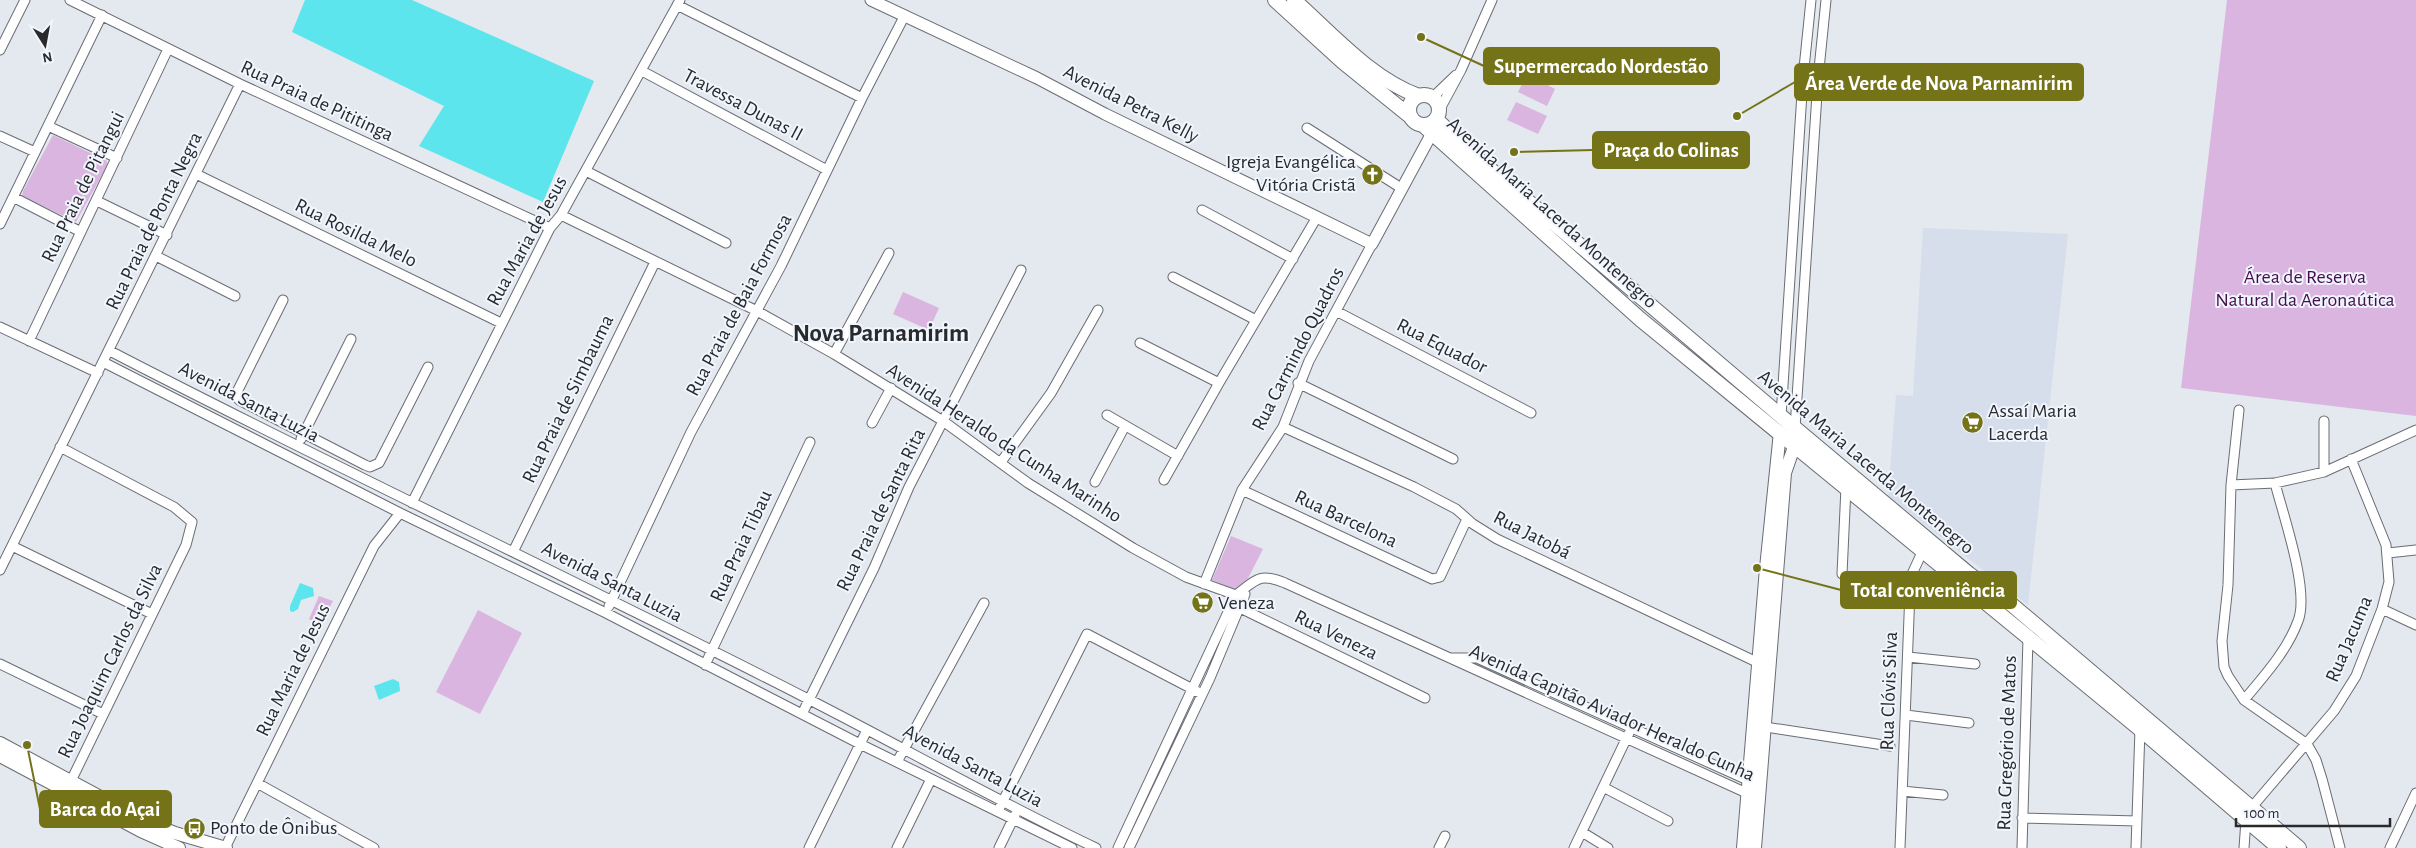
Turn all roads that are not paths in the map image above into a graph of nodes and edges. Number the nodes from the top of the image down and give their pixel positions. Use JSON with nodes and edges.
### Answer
{"nodes":[{"id":1,"x":25,"y":0,"type":"edge"},
{"id":2,"x":70,"y":0,"type":"edge"},
{"id":3,"x":871,"y":0,"type":"edge"},
{"id":4,"x":1275,"y":0,"type":"edge"},
{"id":5,"x":1294,"y":0,"type":"edge"},
{"id":6,"x":1492,"y":0,"type":"edge"},
{"id":7,"x":1811,"y":1,"type":"edge"},
{"id":8,"x":679,"y":2,"type":"edge"},
{"id":9,"x":1826,"y":3,"type":"edge"},
{"id":10,"x":102,"y":15,"type":"junction"},
{"id":11,"x":905,"y":15,"type":"junction"},
{"id":12,"x":168,"y":49,"type":"junction"},
{"id":13,"x":0,"y":50,"type":"edge"},
{"id":14,"x":1461,"y":70,"type":"junction"},
{"id":15,"x":642,"y":71,"type":"junction"},
{"id":16,"x":240,"y":84,"type":"junction"},
{"id":17,"x":1426,"y":96,"type":"junction"},
{"id":18,"x":862,"y":98,"type":"junction"},
{"id":19,"x":1438,"y":114,"type":"junction"},
{"id":20,"x":1422,"y":125,"type":"junction"},
{"id":21,"x":48,"y":126,"type":"junction"},
{"id":22,"x":1307,"y":128,"type":"dead end"},
{"id":23,"x":0,"y":136,"type":"edge"},
{"id":24,"x":35,"y":152,"type":"junction"},
{"id":25,"x":117,"y":158,"type":"junction"},
{"id":26,"x":828,"y":170,"type":"junction"},
{"id":27,"x":586,"y":171,"type":"junction"},
{"id":28,"x":196,"y":174,"type":"junction"},
{"id":29,"x":1401,"y":188,"type":"junction"},
{"id":30,"x":13,"y":197,"type":"junction"},
{"id":31,"x":97,"y":201,"type":"junction"},
{"id":32,"x":1202,"y":210,"type":"dead end"},
{"id":33,"x":561,"y":215,"type":"junction"},
{"id":34,"x":1317,"y":217,"type":"junction"},
{"id":35,"x":0,"y":224,"type":"edge"},
{"id":36,"x":550,"y":228,"type":"junction"},
{"id":37,"x":81,"y":232,"type":"junction"},
{"id":38,"x":167,"y":234,"type":"junction"},
{"id":39,"x":726,"y":243,"type":"dead end"},
{"id":40,"x":1372,"y":244,"type":"junction"},
{"id":41,"x":889,"y":253,"type":"dead end"},
{"id":42,"x":156,"y":256,"type":"junction"},
{"id":43,"x":1293,"y":259,"type":"junction"},
{"id":44,"x":655,"y":262,"type":"junction"},
{"id":45,"x":1021,"y":270,"type":"dead end"},
{"id":46,"x":1173,"y":277,"type":"dead end"},
{"id":47,"x":235,"y":296,"type":"dead end"},
{"id":48,"x":283,"y":300,"type":"dead end"},
{"id":49,"x":757,"y":310,"type":"junction"},
{"id":50,"x":1098,"y":310,"type":"dead end"},
{"id":51,"x":1336,"y":311,"type":"junction"},
{"id":52,"x":1788,"y":313,"type":"junction"},
{"id":53,"x":1801,"y":314,"type":"junction"},
{"id":54,"x":1256,"y":320,"type":"junction"},
{"id":55,"x":502,"y":323,"type":"junction"},
{"id":56,"x":0,"y":327,"type":"edge"},
{"id":57,"x":352,"y":339,"type":"dead end"},
{"id":58,"x":29,"y":341,"type":"junction"},
{"id":59,"x":1140,"y":344,"type":"dead end"},
{"id":60,"x":110,"y":351,"type":"junction"},
{"id":61,"x":834,"y":354,"type":"junction"},
{"id":62,"x":104,"y":362,"type":"junction"},
{"id":63,"x":428,"y":367,"type":"dead end"},
{"id":64,"x":98,"y":373,"type":"junction"},
{"id":65,"x":1218,"y":383,"type":"junction"},
{"id":66,"x":1298,"y":383,"type":"junction"},
{"id":67,"x":891,"y":388,"type":"junction"},
{"id":68,"x":2239,"y":410,"type":"dead end"},
{"id":69,"x":1531,"y":413,"type":"dead end"},
{"id":70,"x":1107,"y":415,"type":"dead end"},
{"id":71,"x":1781,"y":416,"type":"junction"},
{"id":72,"x":943,"y":421,"type":"junction"},
{"id":73,"x":2324,"y":421,"type":"dead end"},
{"id":74,"x":872,"y":423,"type":"dead end"},
{"id":75,"x":1125,"y":426,"type":"junction"},
{"id":76,"x":1283,"y":427,"type":"junction"},
{"id":77,"x":1795,"y":428,"type":"junction"},
{"id":78,"x":2416,"y":430,"type":"edge"},
{"id":79,"x":1780,"y":432,"type":"junction"},
{"id":80,"x":304,"y":435,"type":"junction"},
{"id":81,"x":810,"y":442,"type":"dead end"},
{"id":82,"x":1795,"y":444,"type":"junction"},
{"id":83,"x":298,"y":446,"type":"junction"},
{"id":84,"x":60,"y":447,"type":"junction"},
{"id":85,"x":1178,"y":456,"type":"junction"},
{"id":86,"x":2351,"y":459,"type":"junction"},
{"id":87,"x":1454,"y":460,"type":"dead end"},
{"id":88,"x":1000,"y":462,"type":"junction"},
{"id":89,"x":2324,"y":472,"type":"junction"},
{"id":90,"x":1164,"y":480,"type":"dead end"},
{"id":91,"x":1095,"y":482,"type":"dead end"},
{"id":92,"x":2275,"y":483,"type":"junction"},
{"id":93,"x":2231,"y":485,"type":"junction"},
{"id":94,"x":1846,"y":487,"type":"junction"},
{"id":95,"x":1242,"y":490,"type":"junction"},
{"id":96,"x":412,"y":503,"type":"junction"},
{"id":97,"x":400,"y":513,"type":"junction"},
{"id":98,"x":1467,"y":519,"type":"junction"},
{"id":99,"x":12,"y":546,"type":"junction"},
{"id":100,"x":1927,"y":546,"type":"junction"},
{"id":101,"x":2416,"y":550,"type":"edge"},
{"id":102,"x":513,"y":552,"type":"junction"},
{"id":103,"x":2388,"y":553,"type":"junction"},
{"id":104,"x":0,"y":570,"type":"edge"},
{"id":105,"x":1842,"y":574,"type":"dead end"},
{"id":106,"x":1204,"y":584,"type":"junction"},
{"id":107,"x":1240,"y":597,"type":"junction"},
{"id":108,"x":612,"y":601,"type":"junction"},
{"id":109,"x":984,"y":603,"type":"dead end"},
{"id":110,"x":1231,"y":604,"type":"junction"},
{"id":111,"x":1240,"y":608,"type":"junction"},
{"id":112,"x":2382,"y":609,"type":"junction"},
{"id":113,"x":606,"y":613,"type":"junction"},
{"id":114,"x":152,"y":614,"type":"junction"},
{"id":115,"x":2416,"y":625,"type":"edge"},
{"id":116,"x":2028,"y":638,"type":"junction"},
{"id":117,"x":711,"y":652,"type":"junction"},
{"id":118,"x":1908,"y":657,"type":"junction"},
{"id":119,"x":1450,"y":658,"type":"junction"},
{"id":120,"x":0,"y":664,"type":"edge"},
{"id":121,"x":1974,"y":664,"type":"dead end"},
{"id":122,"x":704,"y":665,"type":"junction"},
{"id":123,"x":1764,"y":666,"type":"junction"},
{"id":124,"x":1191,"y":688,"type":"junction"},
{"id":125,"x":1202,"y":694,"type":"junction"},
{"id":126,"x":1425,"y":698,"type":"dead end"},
{"id":127,"x":809,"y":700,"type":"junction"},
{"id":128,"x":2244,"y":700,"type":"junction"},
{"id":129,"x":803,"y":712,"type":"junction"},
{"id":130,"x":103,"y":714,"type":"junction"},
{"id":131,"x":1906,"y":715,"type":"junction"},
{"id":132,"x":1969,"y":723,"type":"dead end"},
{"id":133,"x":1760,"y":726,"type":"junction"},
{"id":134,"x":1632,"y":727,"type":"junction"},
{"id":135,"x":2140,"y":729,"type":"junction"},
{"id":136,"x":867,"y":730,"type":"junction"},
{"id":137,"x":1627,"y":738,"type":"junction"},
{"id":138,"x":0,"y":743,"type":"edge"},
{"id":139,"x":860,"y":744,"type":"junction"},
{"id":140,"x":2307,"y":744,"type":"junction"},
{"id":141,"x":1890,"y":746,"type":"dead end"},
{"id":142,"x":903,"y":748,"type":"junction"},
{"id":143,"x":0,"y":756,"type":"edge"},
{"id":144,"x":897,"y":762,"type":"junction"},
{"id":145,"x":928,"y":762,"type":"junction"},
{"id":146,"x":921,"y":774,"type":"junction"},
{"id":147,"x":931,"y":779,"type":"junction"},
{"id":148,"x":257,"y":783,"type":"junction"},
{"id":149,"x":68,"y":787,"type":"junction"},
{"id":150,"x":1603,"y":787,"type":"junction"},
{"id":151,"x":1748,"y":787,"type":"junction"},
{"id":152,"x":1902,"y":791,"type":"junction"},
{"id":153,"x":1760,"y":793,"type":"junction"},
{"id":154,"x":2416,"y":793,"type":"edge"},
{"id":155,"x":1943,"y":795,"type":"dead end"},
{"id":156,"x":1002,"y":802,"type":"junction"},
{"id":157,"x":1018,"y":810,"type":"junction"},
{"id":158,"x":997,"y":811,"type":"junction"},
{"id":159,"x":2249,"y":814,"type":"junction"},
{"id":160,"x":2022,"y":818,"type":"junction"},
{"id":161,"x":1013,"y":820,"type":"junction"},
{"id":162,"x":1668,"y":820,"type":"dead end"},
{"id":163,"x":2137,"y":821,"type":"junction"},
{"id":164,"x":1582,"y":832,"type":"junction"},
{"id":165,"x":1445,"y":836,"type":"dead end"},
{"id":166,"x":179,"y":848,"type":"edge"},
{"id":167,"x":226,"y":848,"type":"edge"},
{"id":168,"x":374,"y":848,"type":"edge"},
{"id":169,"x":809,"y":848,"type":"edge"},
{"id":170,"x":897,"y":848,"type":"edge"},
{"id":171,"x":999,"y":848,"type":"edge"},
{"id":172,"x":1072,"y":848,"type":"edge"},
{"id":173,"x":1096,"y":848,"type":"edge"},
{"id":174,"x":1118,"y":848,"type":"edge"},
{"id":175,"x":1129,"y":848,"type":"edge"},
{"id":176,"x":1440,"y":848,"type":"edge"},
{"id":177,"x":1574,"y":848,"type":"edge"},
{"id":178,"x":1608,"y":848,"type":"edge"},
{"id":179,"x":1743,"y":848,"type":"edge"},
{"id":180,"x":1755,"y":848,"type":"edge"},
{"id":181,"x":1900,"y":848,"type":"edge"},
{"id":182,"x":2022,"y":848,"type":"edge"},
{"id":183,"x":2136,"y":848,"type":"edge"},
{"id":184,"x":2244,"y":848,"type":"edge"},
{"id":185,"x":2279,"y":848,"type":"edge"},
{"id":186,"x":2299,"y":848,"type":"edge"},
{"id":187,"x":2340,"y":848,"type":"edge"},
{"id":188,"x":2390,"y":848,"type":"edge"}],
"edges":[{"from":1,"to":13,"type":"street"},
{"from":2,"to":10,"type":"street","name":"Rua Praia de Pititinga"},
{"from":3,"to":11,"type":"street","name":"Avenida Petra Kelly"},
{"from":4,"to":20,"type":"main road","name":"Avenida Maria Lacerda Montenegro"},
{"from":5,"to":17,"type":"main road"},
{"from":6,"to":14,"type":"street"},
{"from":7,"to":9,"type":"street"},
{"from":7,"to":52,"type":"street"},
{"from":8,"to":15,"type":"street","name":"Rua Maria de Jesus"},
{"from":8,"to":18,"type":"street"},
{"from":9,"to":53,"type":"street"},
{"from":10,"to":12,"type":"street","name":"Rua Praia de Pititinga"},
{"from":10,"to":21,"type":"street"},
{"from":11,"to":18,"type":"street","name":"Rua Praia de Baia Formosa"},
{"from":11,"to":34,"type":"street","name":"Avenida Petra Kelly"},
{"from":12,"to":16,"type":"street","name":"Rua Praia de Pititinga"},
{"from":12,"to":25,"type":"street","name":"Rua Praia de Pitangui"},
{"from":14,"to":17,"type":"street"},
{"from":14,"to":19,"type":"street"},
{"from":15,"to":26,"type":"street","name":"Travessa Dunas II"},
{"from":15,"to":27,"type":"street","name":"Rua Maria de Jesus"},
{"from":16,"to":28,"type":"street","name":"Rua Praia de Ponta Negra"},
{"from":16,"to":36,"type":"street","name":"Rua Praia de Pititinga"},
{"from":17,"to":19,"type":"main road","name":"Avenida Maria Lacerda Montenegro"},
{"from":17,"to":20,"type":"main road"},
{"from":18,"to":26,"type":"street","name":"Rua Praia de Baia Formosa"},
{"from":19,"to":20,"type":"main road"},
{"from":19,"to":71,"type":"main road","name":"Avenida Maria Lacerda Montenegro"},
{"from":20,"to":29,"type":"street","name":"Rua Carmindo Quadros"},
{"from":20,"to":79,"type":"main road","name":"Avenida Maria Lacerda Montenegro"},
{"from":21,"to":24,"type":"street"},
{"from":21,"to":25,"type":"street"},
{"from":22,"to":29,"type":"street"},
{"from":23,"to":24,"type":"street"},
{"from":24,"to":30,"type":"street"},
{"from":25,"to":31,"type":"street","name":"Rua Praia de Pitangui"},
{"from":26,"to":49,"type":"street","name":"Rua Praia de Baia Formosa"},
{"from":27,"to":33,"type":"street","name":"Rua Maria de Jesus"},
{"from":27,"to":39,"type":"street"},
{"from":28,"to":38,"type":"street","name":"Rua Praia de Ponta Negra"},
{"from":28,"to":55,"type":"street","name":"Rua Rosilda Melo"},
{"from":29,"to":40,"type":"street","name":"Rua Carmindo Quadros"},
{"from":30,"to":35,"type":"street"},
{"from":30,"to":37,"type":"street"},
{"from":31,"to":37,"type":"street","name":"Rua Praia de Pitangui"},
{"from":31,"to":38,"type":"street"},
{"from":32,"to":43,"type":"street"},
{"from":33,"to":36,"type":"street","name":"Rua Maria de Jesus"},
{"from":33,"to":44,"type":"street","name":"Avenida Heraldo da Cunha Marinho"},
{"from":34,"to":40,"type":"street","name":"Avenida Petra Kelly"},
{"from":34,"to":43,"type":"street"},
{"from":36,"to":55,"type":"street","name":"Rua Maria de Jesus"},
{"from":37,"to":58,"type":"street","name":"Rua Praia de Pitangui"},
{"from":38,"to":42,"type":"street","name":"Rua Praia de Ponta Negra"},
{"from":40,"to":51,"type":"street","name":"Rua Carmindo Quadros"},
{"from":41,"to":61,"type":"street"},
{"from":42,"to":47,"type":"street"},
{"from":42,"to":60,"type":"street","name":"Rua Praia de Ponta Negra"},
{"from":43,"to":54,"type":"street"},
{"from":44,"to":49,"type":"street","name":"Avenida Heraldo da Cunha Marinho"},
{"from":44,"to":102,"type":"street","name":"Rua Praia de Simbauma"},
{"from":45,"to":72,"type":"street","name":"Rua Praia de Santa Rita"},
{"from":46,"to":54,"type":"street"},
{"from":48,"to":80,"type":"street"},
{"from":49,"to":61,"type":"street","name":"Avenida Heraldo da Cunha Marinho"},
{"from":49,"to":108,"type":"street","name":"Rua Praia de Baia Formosa"},
{"from":50,"to":88,"type":"street"},
{"from":51,"to":66,"type":"street","name":"Rua Carmindo Quadros"},
{"from":51,"to":69,"type":"street","name":"Rua Equador"},
{"from":52,"to":53,"type":"street"},
{"from":52,"to":71,"type":"street"},
{"from":53,"to":77,"type":"street"},
{"from":54,"to":65,"type":"street"},
{"from":55,"to":96,"type":"street","name":"Rua Maria de Jesus"},
{"from":56,"to":58,"type":"street"},
{"from":57,"to":80,"type":"street"},
{"from":58,"to":64,"type":"street"},
{"from":59,"to":65,"type":"street"},
{"from":60,"to":62,"type":"street","name":"Rua Praia de Ponta Negra"},
{"from":60,"to":83,"type":"street","name":"Avenida Santa Luzia"},
{"from":61,"to":67,"type":"street","name":"Avenida Heraldo da Cunha Marinho"},
{"from":62,"to":64,"type":"street","name":"Rua Praia de Ponta Negra"},
{"from":62,"to":97,"type":"street","name":"Avenida Santa Luzia"},
{"from":63,"to":80,"type":"street"},
{"from":64,"to":84,"type":"street","name":"Rua Praia de Ponta Negra"},
{"from":65,"to":85,"type":"street"},
{"from":66,"to":76,"type":"street","name":"Rua Carmindo Quadros"},
{"from":66,"to":87,"type":"street"},
{"from":67,"to":72,"type":"street","name":"Avenida Heraldo da Cunha Marinho"},
{"from":67,"to":74,"type":"street"},
{"from":68,"to":93,"type":"street"},
{"from":70,"to":75,"type":"street"},
{"from":71,"to":77,"type":"main road","name":"Avenida Maria Lacerda Montenegro"},
{"from":72,"to":88,"type":"street","name":"Avenida Heraldo da Cunha Marinho"},
{"from":72,"to":127,"type":"street","name":"Rua Praia de Santa Rita"},
{"from":73,"to":89,"type":"street"},
{"from":75,"to":85,"type":"street"},
{"from":75,"to":91,"type":"street"},
{"from":76,"to":95,"type":"street","name":"Rua Carmindo Quadros"},
{"from":76,"to":98,"type":"street","name":"Rua Jatobá"},
{"from":77,"to":82,"type":"main road"},
{"from":77,"to":100,"type":"main road","name":"Avenida Maria Lacerda Montenegro"},
{"from":78,"to":86,"type":"street"},
{"from":79,"to":82,"type":"main road","name":"Avenida Maria Lacerda Montenegro"},
{"from":79,"to":123,"type":"main road"},
{"from":80,"to":83,"type":"street"},
{"from":81,"to":117,"type":"street","name":"Rua Praia Tibau"},
{"from":82,"to":94,"type":"main road","name":"Avenida Maria Lacerda Montenegro"},
{"from":82,"to":123,"type":"main road"},
{"from":83,"to":96,"type":"street","name":"Avenida Santa Luzia"},
{"from":84,"to":99,"type":"street","name":"Rua Praia de Ponta Negra"},
{"from":84,"to":114,"type":"street","name":"Rua Joaquim Carlos da Silva"},
{"from":85,"to":90,"type":"street"},
{"from":86,"to":89,"type":"street"},
{"from":86,"to":103,"type":"street","name":"Rua Jacuma"},
{"from":88,"to":106,"type":"street","name":"Avenida Heraldo da Cunha Marinho"},
{"from":89,"to":92,"type":"street"},
{"from":92,"to":93,"type":"street"},
{"from":92,"to":128,"type":"street"},
{"from":93,"to":128,"type":"street"},
{"from":94,"to":100,"type":"main road","name":"Avenida Maria Lacerda Montenegro"},
{"from":94,"to":105,"type":"street"},
{"from":95,"to":98,"type":"street","name":"Rua Barcelona"},
{"from":95,"to":106,"type":"street","name":"Rua Carmindo Quadros"},
{"from":96,"to":102,"type":"street","name":"Avenida Santa Luzia"},
{"from":97,"to":113,"type":"street","name":"Avenida Santa Luzia"},
{"from":97,"to":148,"type":"street","name":"Rua Maria de Jesus"},
{"from":98,"to":123,"type":"street","name":"Rua Jatobá"},
{"from":99,"to":104,"type":"street","name":"Rua Praia de Ponta Negra"},
{"from":99,"to":114,"type":"street"},
{"from":100,"to":116,"type":"main road","name":"Avenida Maria Lacerda Montenegro"},
{"from":100,"to":118,"type":"street","name":"Rua Clóvis Silva"},
{"from":100,"to":159,"type":"main road","name":"Avenida Maria Lacerda Montenegro"},
{"from":101,"to":103,"type":"street"},
{"from":102,"to":108,"type":"street","name":"Avenida Santa Luzia"},
{"from":103,"to":112,"type":"street","name":"Rua Jacuma"},
{"from":106,"to":107,"type":"street","name":"Avenida Heraldo da Cunha Marinho"},
{"from":107,"to":110,"type":"street"},
{"from":107,"to":111,"type":"street"},
{"from":107,"to":119,"type":"street","name":"Avenida Capitão Aviador Heraldo Cunha"},
{"from":108,"to":113,"type":"street","name":"Rua Praia de Baia Formosa"},
{"from":108,"to":117,"type":"street","name":"Avenida Santa Luzia"},
{"from":109,"to":142,"type":"street"},
{"from":110,"to":111,"type":"street","name":"Rua Veneza"},
{"from":110,"to":124,"type":"street"},
{"from":111,"to":125,"type":"street"},
{"from":111,"to":126,"type":"street","name":"Rua Veneza"},
{"from":112,"to":115,"type":"street"},
{"from":112,"to":140,"type":"street","name":"Rua Jacuma"},
{"from":113,"to":122,"type":"street","name":"Avenida Santa Luzia"},
{"from":114,"to":130,"type":"street","name":"Rua Joaquim Carlos da Silva"},
{"from":116,"to":135,"type":"main road","name":"Avenida Maria Lacerda Montenegro"},
{"from":116,"to":160,"type":"street","name":"Rua Gregório de Matos"},
{"from":117,"to":122,"type":"street","name":"Rua Praia Tibau"},
{"from":117,"to":127,"type":"street","name":"Avenida Santa Luzia"},
{"from":118,"to":121,"type":"street"},
{"from":118,"to":131,"type":"street","name":"Rua Clóvis Silva"},
{"from":119,"to":134,"type":"street","name":"Avenida Capitão Aviador Heraldo Cunha"},
{"from":119,"to":137,"type":"street","name":"Avenida Capitão Aviador Heraldo Cunha"},
{"from":120,"to":130,"type":"street"},
{"from":122,"to":129,"type":"street","name":"Avenida Santa Luzia"},
{"from":123,"to":133,"type":"main road"},
{"from":124,"to":125,"type":"street"},
{"from":124,"to":156,"type":"street"},
{"from":124,"to":174,"type":"street"},
{"from":125,"to":175,"type":"street"},
{"from":127,"to":129,"type":"street","name":"Rua Praia de Santa Rita"},
{"from":127,"to":136,"type":"street","name":"Avenida Santa Luzia"},
{"from":128,"to":140,"type":"street"},
{"from":129,"to":139,"type":"street","name":"Avenida Santa Luzia"},
{"from":130,"to":149,"type":"street","name":"Rua Joaquim Carlos da Silva"},
{"from":131,"to":132,"type":"street"},
{"from":131,"to":152,"type":"street","name":"Rua Clóvis Silva"},
{"from":133,"to":141,"type":"street"},
{"from":133,"to":151,"type":"main road"},
{"from":133,"to":153,"type":"main road"},
{"from":134,"to":137,"type":"street"},
{"from":134,"to":151,"type":"street","name":"Avenida Capitão Aviador Heraldo Cunha"},
{"from":135,"to":159,"type":"main road","name":"Avenida Maria Lacerda Montenegro"},
{"from":135,"to":163,"type":"street"},
{"from":136,"to":139,"type":"street"},
{"from":136,"to":142,"type":"street","name":"Avenida Santa Luzia"},
{"from":137,"to":150,"type":"street"},
{"from":137,"to":151,"type":"street","name":"Avenida Capitão Aviador Heraldo Cunha"},
{"from":138,"to":149,"type":"main road"},
{"from":139,"to":144,"type":"street","name":"Avenida Santa Luzia"},
{"from":139,"to":169,"type":"street"},
{"from":140,"to":159,"type":"street","name":"Rua Jacuma"},
{"from":140,"to":187,"type":"street"},
{"from":142,"to":144,"type":"street"},
{"from":142,"to":145,"type":"street","name":"Avenida Santa Luzia"},
{"from":143,"to":149,"type":"main road"},
{"from":144,"to":146,"type":"street","name":"Avenida Santa Luzia"},
{"from":145,"to":146,"type":"street"},
{"from":145,"to":156,"type":"street","name":"Avenida Santa Luzia"},
{"from":146,"to":147,"type":"street","name":"Avenida Santa Luzia"},
{"from":147,"to":158,"type":"street","name":"Avenida Santa Luzia"},
{"from":147,"to":170,"type":"street"},
{"from":148,"to":167,"type":"street","name":"Rua Maria de Jesus"},
{"from":148,"to":168,"type":"street"},
{"from":149,"to":166,"type":"main road"},
{"from":149,"to":167,"type":"main road"},
{"from":150,"to":162,"type":"street"},
{"from":150,"to":164,"type":"street"},
{"from":151,"to":153,"type":"street","name":"Avenida Capitão Aviador Heraldo Cunha"},
{"from":151,"to":179,"type":"main road"},
{"from":152,"to":155,"type":"street"},
{"from":152,"to":181,"type":"street","name":"Rua Clóvis Silva"},
{"from":153,"to":180,"type":"main road"},
{"from":154,"to":188,"type":"street"},
{"from":156,"to":157,"type":"street","name":"Avenida Santa Luzia"},
{"from":156,"to":158,"type":"street"},
{"from":157,"to":161,"type":"street"},
{"from":157,"to":173,"type":"street","name":"Avenida Santa Luzia"},
{"from":158,"to":161,"type":"street","name":"Avenida Santa Luzia"},
{"from":159,"to":184,"type":"street"},
{"from":159,"to":185,"type":"main road","name":"Avenida Maria Lacerda Montenegro"},
{"from":159,"to":186,"type":"main road","name":"Avenida Maria Lacerda Montenegro"},
{"from":160,"to":163,"type":"street"},
{"from":160,"to":182,"type":"street","name":"Rua Gregório de Matos"},
{"from":161,"to":171,"type":"street"},
{"from":161,"to":172,"type":"street","name":"Avenida Santa Luzia"},
{"from":163,"to":183,"type":"street"},
{"from":164,"to":177,"type":"street"},
{"from":164,"to":178,"type":"street"},
{"from":165,"to":176,"type":"street"}]}
